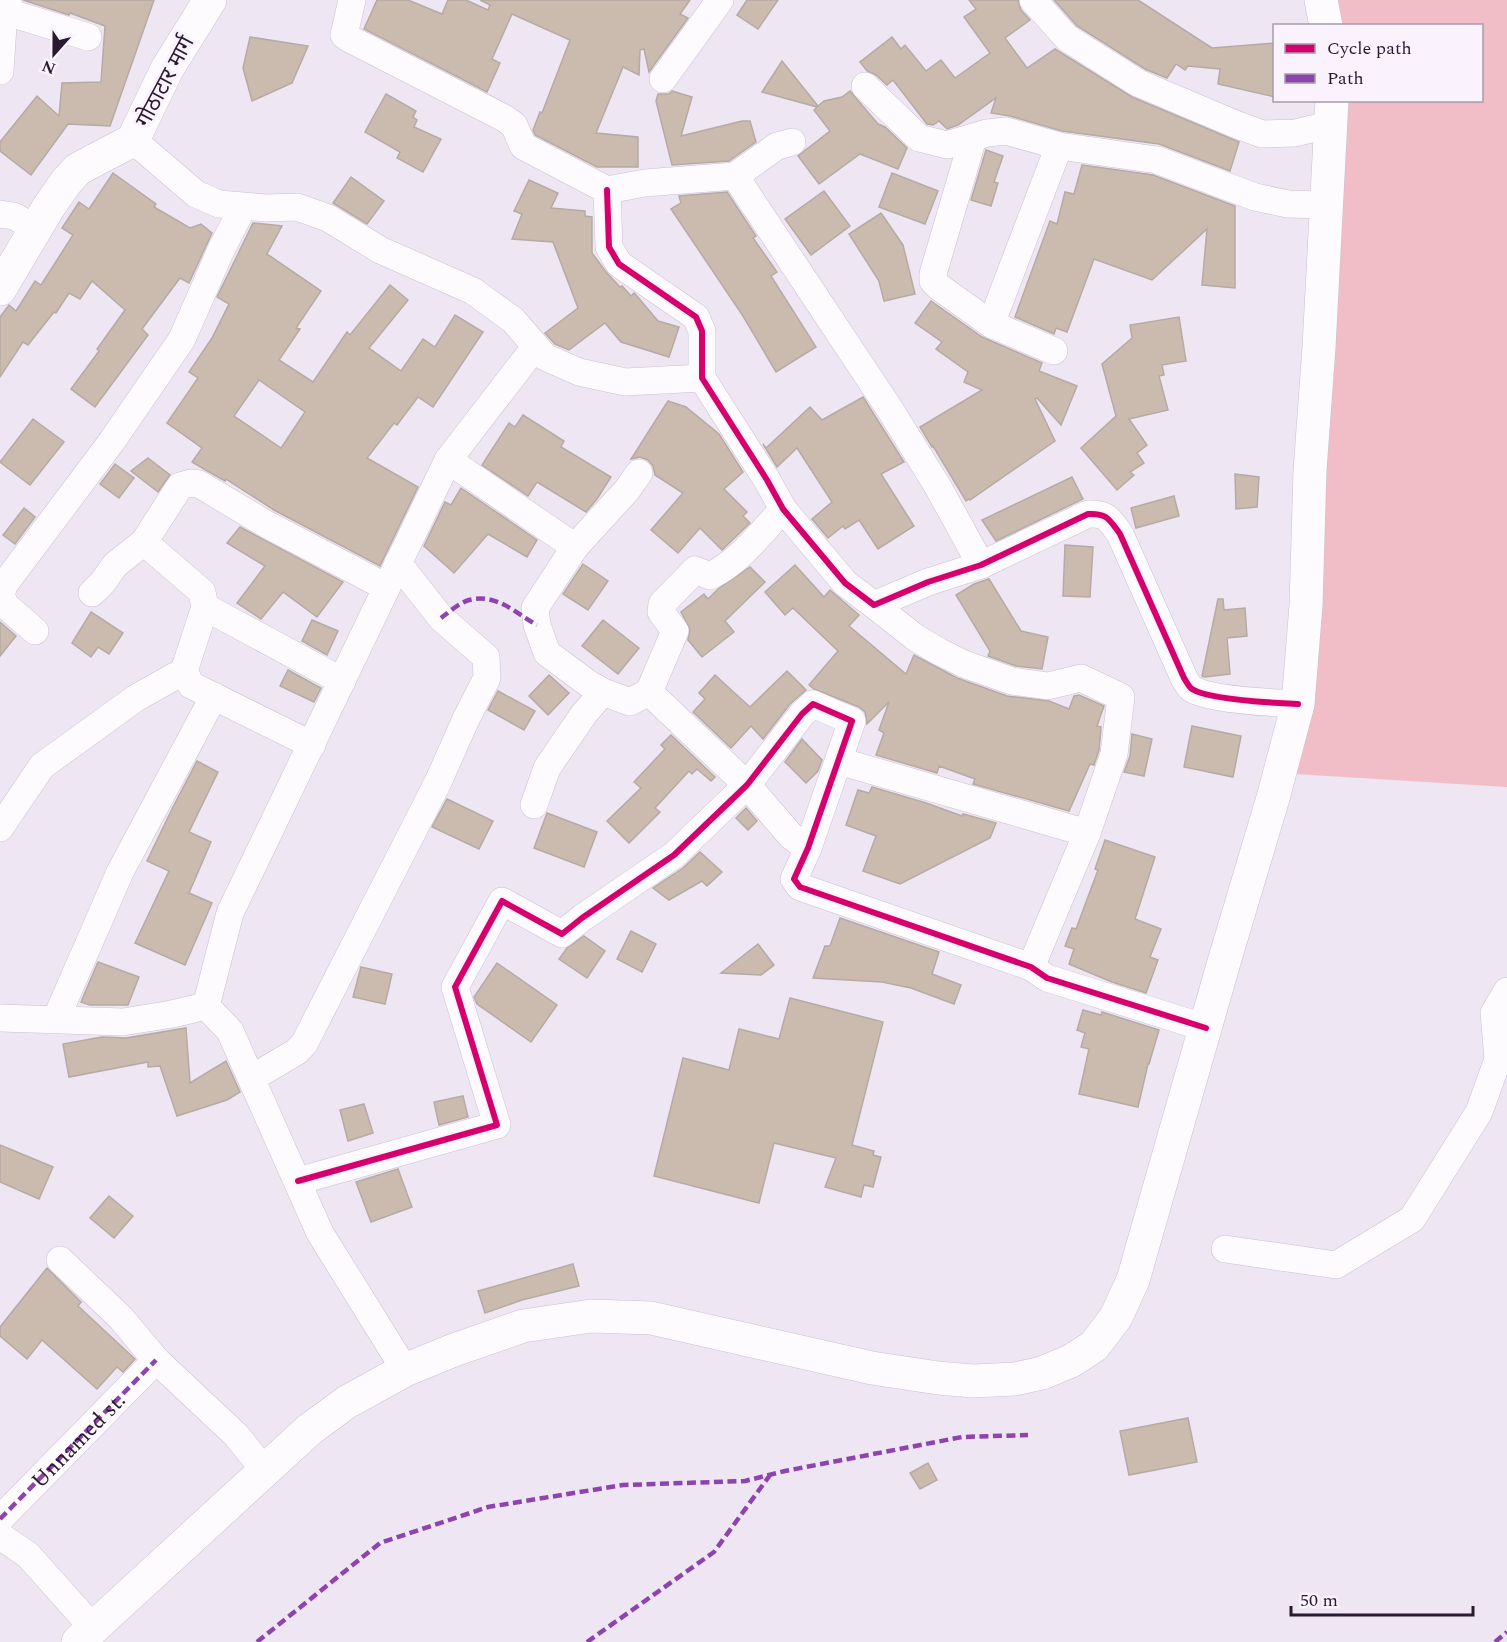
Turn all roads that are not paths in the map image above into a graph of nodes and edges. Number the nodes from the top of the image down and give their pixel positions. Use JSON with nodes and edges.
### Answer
{"nodes":[{"id":1,"x":210,"y":0,"type":"edge"},
{"id":2,"x":352,"y":0,"type":"edge"},
{"id":3,"x":720,"y":0,"type":"edge"},
{"id":4,"x":1033,"y":0,"type":"edge"},
{"id":5,"x":1321,"y":0,"type":"edge"},
{"id":6,"x":6,"y":6,"type":"edge"},
{"id":7,"x":1326,"y":24,"type":"edge"},
{"id":8,"x":88,"y":37,"type":"dead end"},
{"id":9,"x":1,"y":40,"type":"edge"},
{"id":10,"x":0,"y":71,"type":"edge"},
{"id":11,"x":663,"y":79,"type":"dead end"},
{"id":12,"x":865,"y":86,"type":"dead end"},
{"id":13,"x":1332,"y":112,"type":"edge"},
{"id":14,"x":973,"y":138,"type":"junction"},
{"id":15,"x":133,"y":140,"type":"junction"},
{"id":16,"x":792,"y":142,"type":"dead end"},
{"id":17,"x":1059,"y":146,"type":"junction"},
{"id":18,"x":735,"y":176,"type":"junction"},
{"id":19,"x":607,"y":190,"type":"junction"},
{"id":20,"x":1327,"y":206,"type":"junction"},
{"id":21,"x":243,"y":207,"type":"junction"},
{"id":22,"x":0,"y":214,"type":"edge"},
{"id":23,"x":36,"y":229,"type":"junction"},
{"id":24,"x":0,"y":289,"type":"edge"},
{"id":25,"x":991,"y":324,"type":"junction"},
{"id":26,"x":535,"y":347,"type":"junction"},
{"id":27,"x":1054,"y":351,"type":"dead end"},
{"id":28,"x":702,"y":378,"type":"junction"},
{"id":29,"x":448,"y":460,"type":"junction"},
{"id":30,"x":639,"y":472,"type":"dead end"},
{"id":31,"x":783,"y":509,"type":"junction"},
{"id":32,"x":144,"y":542,"type":"junction"},
{"id":33,"x":575,"y":547,"type":"junction"},
{"id":34,"x":398,"y":563,"type":"junction"},
{"id":35,"x":981,"y":565,"type":"junction"},
{"id":36,"x":386,"y":587,"type":"junction"},
{"id":37,"x":92,"y":592,"type":"dead end"},
{"id":38,"x":874,"y":605,"type":"junction"},
{"id":39,"x":205,"y":607,"type":"junction"},
{"id":40,"x":35,"y":631,"type":"dead end"},
{"id":41,"x":184,"y":671,"type":"junction"},
{"id":42,"x":342,"y":681,"type":"junction"},
{"id":43,"x":603,"y":692,"type":"junction"},
{"id":44,"x":650,"y":692,"type":"junction"},
{"id":45,"x":214,"y":696,"type":"junction"},
{"id":46,"x":1298,"y":704,"type":"junction"},
{"id":47,"x":312,"y":745,"type":"junction"},
{"id":48,"x":839,"y":761,"type":"junction"},
{"id":49,"x":747,"y":785,"type":"junction"},
{"id":50,"x":534,"y":805,"type":"dead end"},
{"id":51,"x":0,"y":828,"type":"edge"},
{"id":52,"x":1087,"y":833,"type":"junction"},
{"id":53,"x":808,"y":848,"type":"junction"},
{"id":54,"x":1031,"y":967,"type":"junction"},
{"id":55,"x":1507,"y":991,"type":"edge"},
{"id":56,"x":206,"y":1006,"type":"junction"},
{"id":57,"x":0,"y":1018,"type":"edge"},
{"id":58,"x":56,"y":1019,"type":"junction"},
{"id":59,"x":1206,"y":1028,"type":"junction"},
{"id":60,"x":252,"y":1078,"type":"junction"},
{"id":61,"x":298,"y":1181,"type":"junction"},
{"id":62,"x":1225,"y":1249,"type":"dead end"},
{"id":63,"x":60,"y":1260,"type":"dead end"},
{"id":64,"x":156,"y":1360,"type":"junction"},
{"id":65,"x":405,"y":1370,"type":"junction"},
{"id":66,"x":265,"y":1471,"type":"junction"},
{"id":67,"x":0,"y":1519,"type":"edge"},
{"id":68,"x":0,"y":1536,"type":"edge"},
{"id":69,"x":86,"y":1635,"type":"edge"}],
"edges":[{"from":1,"to":15,"type":"main road","name":"गोठाटार मार्ग"},
{"from":2,"to":19,"type":"street"},
{"from":3,"to":11,"type":"street"},
{"from":4,"to":13,"type":"street"},
{"from":5,"to":7,"type":"main road"},
{"from":6,"to":8,"type":"street"},
{"from":6,"to":9,"type":"street"},
{"from":9,"to":10,"type":"street"},
{"from":12,"to":14,"type":"street"},
{"from":13,"to":20,"type":"main road"},
{"from":14,"to":17,"type":"street"},
{"from":14,"to":25,"type":"street"},
{"from":15,"to":21,"type":"street"},
{"from":15,"to":23,"type":"main road","name":"गोठाटार मार्ग"},
{"from":16,"to":18,"type":"street"},
{"from":17,"to":20,"type":"street"},
{"from":17,"to":25,"type":"street"},
{"from":18,"to":19,"type":"street"},
{"from":18,"to":35,"type":"street"},
{"from":19,"to":28,"type":"street"},
{"from":20,"to":46,"type":"main road"},
{"from":21,"to":26,"type":"street"},
{"from":21,"to":40,"type":"street"},
{"from":22,"to":23,"type":"street"},
{"from":23,"to":24,"type":"main road","name":"गोठाटार मार्ग"},
{"from":25,"to":27,"type":"street"},
{"from":26,"to":28,"type":"street"},
{"from":26,"to":29,"type":"street"},
{"from":28,"to":31,"type":"street"},
{"from":29,"to":33,"type":"street"},
{"from":29,"to":34,"type":"street"},
{"from":30,"to":33,"type":"street"},
{"from":31,"to":38,"type":"street"},
{"from":31,"to":44,"type":"street"},
{"from":32,"to":36,"type":"street"},
{"from":32,"to":37,"type":"street"},
{"from":32,"to":39,"type":"street"},
{"from":33,"to":43,"type":"street"},
{"from":34,"to":36,"type":"street"},
{"from":34,"to":60,"type":"street"},
{"from":35,"to":38,"type":"street"},
{"from":35,"to":46,"type":"street"},
{"from":36,"to":42,"type":"street"},
{"from":38,"to":52,"type":"street"},
{"from":39,"to":41,"type":"street"},
{"from":39,"to":42,"type":"street"},
{"from":41,"to":45,"type":"street"},
{"from":41,"to":51,"type":"street"},
{"from":42,"to":47,"type":"street"},
{"from":43,"to":44,"type":"street"},
{"from":43,"to":50,"type":"street"},
{"from":44,"to":49,"type":"street"},
{"from":45,"to":47,"type":"street"},
{"from":45,"to":58,"type":"street"},
{"from":46,"to":59,"type":"main road"},
{"from":47,"to":56,"type":"street"},
{"from":48,"to":49,"type":"street"},
{"from":48,"to":52,"type":"street"},
{"from":48,"to":53,"type":"street"},
{"from":49,"to":53,"type":"street"},
{"from":49,"to":61,"type":"street"},
{"from":52,"to":54,"type":"street"},
{"from":53,"to":54,"type":"street"},
{"from":54,"to":59,"type":"street"},
{"from":55,"to":62,"type":"street"},
{"from":56,"to":58,"type":"street"},
{"from":56,"to":60,"type":"street"},
{"from":57,"to":58,"type":"street"},
{"from":59,"to":65,"type":"main road"},
{"from":60,"to":61,"type":"street"},
{"from":61,"to":65,"type":"street"},
{"from":63,"to":64,"type":"street"},
{"from":64,"to":66,"type":"street"},
{"from":64,"to":67,"type":"street","name":"Unnamed st."},
{"from":65,"to":66,"type":"main road"},
{"from":66,"to":69,"type":"main road"},
{"from":68,"to":69,"type":"street"}]}
